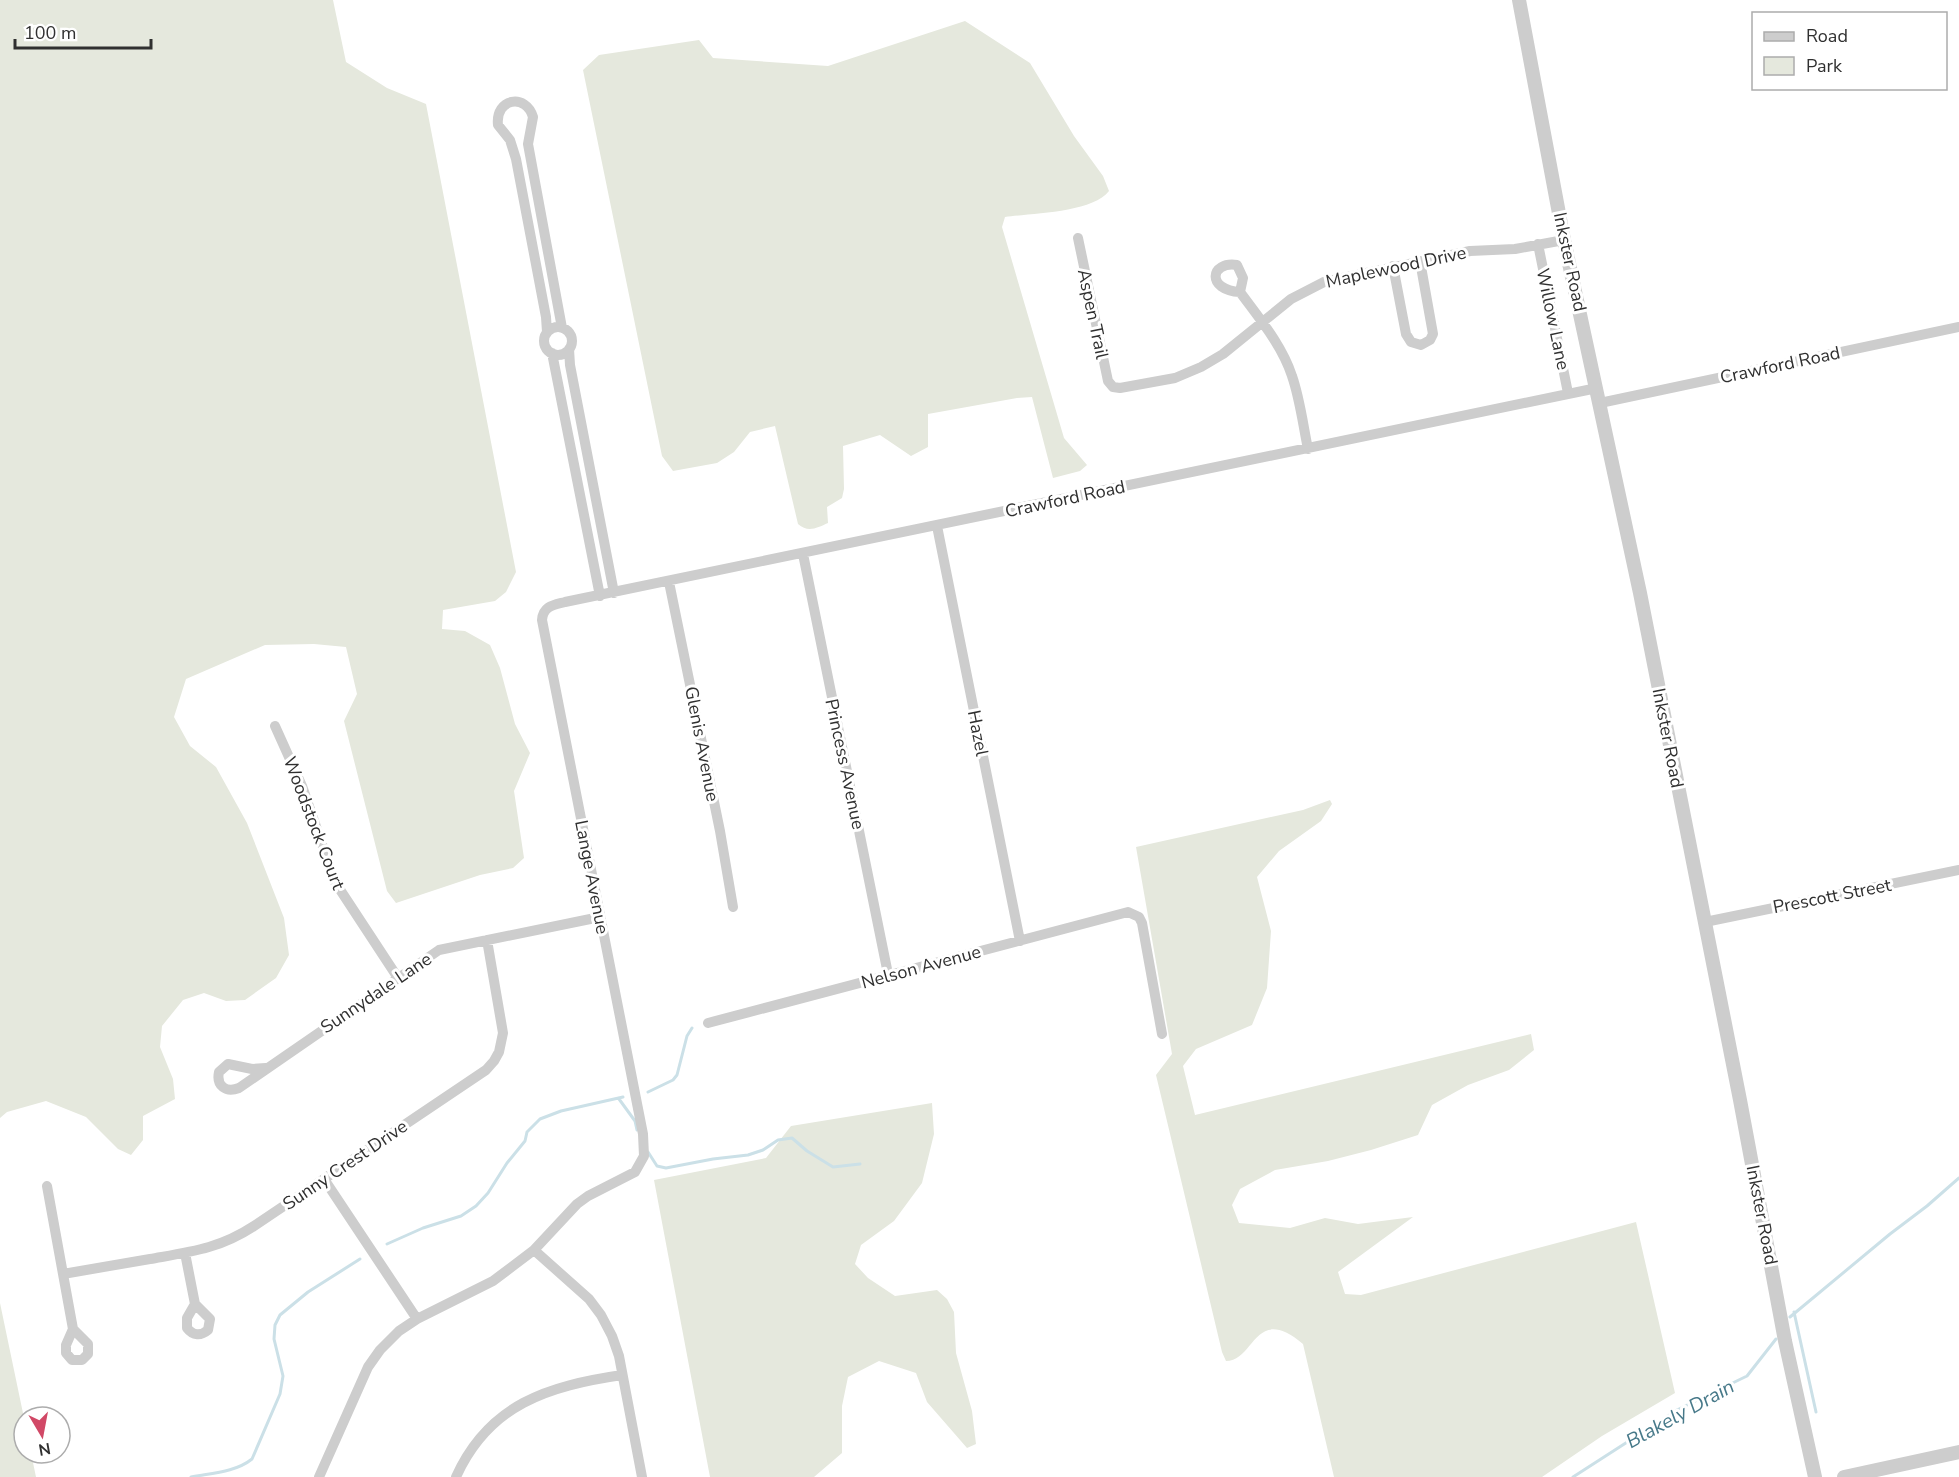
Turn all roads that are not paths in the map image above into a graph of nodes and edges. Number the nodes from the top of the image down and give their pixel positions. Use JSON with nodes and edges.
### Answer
{"nodes":[{"id":1,"x":1519,"y":0,"type":"edge"},
{"id":2,"x":530,"y":156,"type":"junction"},
{"id":3,"x":516,"y":159,"type":"junction"},
{"id":4,"x":546,"y":238,"type":"junction"},
{"id":5,"x":1078,"y":238,"type":"dead end"},
{"id":6,"x":1564,"y":240,"type":"junction"},
{"id":7,"x":532,"y":241,"type":"junction"},
{"id":8,"x":1538,"y":244,"type":"junction"},
{"id":9,"x":1420,"y":261,"type":"junction"},
{"id":10,"x":1393,"y":266,"type":"junction"},
{"id":11,"x":1240,"y":292,"type":"dead end"},
{"id":12,"x":1262,"y":322,"type":"junction"},
{"id":13,"x":562,"y":327,"type":"junction"},
{"id":14,"x":1959,"y":327,"type":"edge"},
{"id":15,"x":547,"y":332,"type":"junction"},
{"id":16,"x":569,"y":350,"type":"junction"},
{"id":17,"x":552,"y":354,"type":"junction"},
{"id":18,"x":1113,"y":387,"type":"joint"},
{"id":19,"x":1597,"y":388,"type":"junction"},
{"id":20,"x":1568,"y":393,"type":"junction"},
{"id":21,"x":1600,"y":403,"type":"junction"},
{"id":22,"x":1308,"y":449,"type":"junction"},
{"id":23,"x":590,"y":467,"type":"junction"},
{"id":24,"x":575,"y":471,"type":"junction"},
{"id":25,"x":937,"y":526,"type":"junction"},
{"id":26,"x":802,"y":554,"type":"junction"},
{"id":27,"x":669,"y":582,"type":"junction"},
{"id":28,"x":614,"y":593,"type":"junction"},
{"id":29,"x":600,"y":596,"type":"junction"},
{"id":30,"x":542,"y":620,"type":"joint"},
{"id":31,"x":275,"y":726,"type":"dead end"},
{"id":32,"x":1959,"y":870,"type":"edge"},
{"id":33,"x":733,"y":907,"type":"dead end"},
{"id":34,"x":600,"y":917,"type":"junction"},
{"id":35,"x":1705,"y":922,"type":"junction"},
{"id":36,"x":487,"y":940,"type":"junction"},
{"id":37,"x":1020,"y":941,"type":"junction"},
{"id":38,"x":888,"y":974,"type":"junction"},
{"id":39,"x":398,"y":978,"type":"junction"},
{"id":40,"x":708,"y":1023,"type":"dead end"},
{"id":41,"x":1162,"y":1034,"type":"dead end"},
{"id":42,"x":266,"y":1068,"type":"dead end"},
{"id":43,"x":324,"y":1179,"type":"junction"},
{"id":44,"x":47,"y":1186,"type":"dead end"},
{"id":45,"x":534,"y":1250,"type":"junction"},
{"id":46,"x":185,"y":1253,"type":"junction"},
{"id":47,"x":63,"y":1274,"type":"junction"},
{"id":48,"x":195,"y":1304,"type":"dead end"},
{"id":49,"x":417,"y":1319,"type":"junction"},
{"id":50,"x":73,"y":1329,"type":"dead end"},
{"id":51,"x":622,"y":1375,"type":"junction"},
{"id":52,"x":1959,"y":1452,"type":"edge"},
{"id":53,"x":319,"y":1477,"type":"edge"},
{"id":54,"x":456,"y":1477,"type":"edge"},
{"id":55,"x":642,"y":1477,"type":"edge"},
{"id":56,"x":1815,"y":1477,"type":"edge"},
{"id":57,"x":1844,"y":1477,"type":"edge"}],
"edges":[{"from":1,"to":6,"type":"street","name":"Inkster Road"},
{"from":2,"to":3,"type":"street"},
{"from":2,"to":3,"type":"street"},
{"from":2,"to":4,"type":"street"},
{"from":3,"to":7,"type":"street"},
{"from":4,"to":7,"type":"street"},
{"from":4,"to":13,"type":"street"},
{"from":5,"to":18,"type":"street","name":"Aspen Trail"},
{"from":6,"to":8,"type":"street","name":"Maplewood Drive"},
{"from":6,"to":19,"type":"street","name":"Inkster Road"},
{"from":7,"to":15,"type":"street"},
{"from":8,"to":9,"type":"street","name":"Maplewood Drive"},
{"from":8,"to":20,"type":"street","name":"Willow Lane"},
{"from":9,"to":10,"type":"street","name":"Maplewood Drive"},
{"from":9,"to":10,"type":"street"},
{"from":10,"to":12,"type":"street","name":"Maplewood Drive"},
{"from":11,"to":12,"type":"street"},
{"from":12,"to":18,"type":"street","name":"Maplewood Drive"},
{"from":12,"to":22,"type":"street"},
{"from":13,"to":15,"type":"street"},
{"from":13,"to":16,"type":"street"},
{"from":14,"to":21,"type":"street","name":"Crawford Road"},
{"from":15,"to":17,"type":"street"},
{"from":16,"to":17,"type":"street"},
{"from":16,"to":23,"type":"street"},
{"from":17,"to":24,"type":"street"},
{"from":19,"to":20,"type":"street","name":"Crawford Road"},
{"from":19,"to":21,"type":"street","name":"Inkster Road"},
{"from":20,"to":22,"type":"street","name":"Crawford Road"},
{"from":21,"to":35,"type":"street","name":"Inkster Road"},
{"from":22,"to":25,"type":"street","name":"Crawford Road"},
{"from":23,"to":24,"type":"street"},
{"from":23,"to":28,"type":"street"},
{"from":24,"to":29,"type":"street"},
{"from":25,"to":26,"type":"street","name":"Crawford Road"},
{"from":25,"to":37,"type":"street","name":"Hazel"},
{"from":26,"to":27,"type":"street","name":"Crawford Road"},
{"from":26,"to":38,"type":"street","name":"Princess Avenue"},
{"from":27,"to":28,"type":"street","name":"Crawford Road"},
{"from":27,"to":33,"type":"street","name":"Glenis Avenue"},
{"from":28,"to":29,"type":"street","name":"Crawford Road"},
{"from":29,"to":30,"type":"street","name":"Crawford Road"},
{"from":30,"to":34,"type":"street","name":"Lange Avenue"},
{"from":31,"to":39,"type":"street","name":"Woodstock Court"},
{"from":32,"to":35,"type":"street","name":"Prescott Street"},
{"from":34,"to":36,"type":"street","name":"Sunnydale Lane"},
{"from":34,"to":45,"type":"street","name":"Lange Avenue"},
{"from":35,"to":56,"type":"street","name":"Inkster Road"},
{"from":36,"to":39,"type":"street","name":"Sunnydale Lane"},
{"from":36,"to":43,"type":"street","name":"Sunny Crest Drive"},
{"from":37,"to":38,"type":"street","name":"Nelson Avenue"},
{"from":37,"to":41,"type":"street","name":"Nelson Avenue"},
{"from":38,"to":40,"type":"street","name":"Nelson Avenue"},
{"from":39,"to":42,"type":"street","name":"Sunnydale Lane"},
{"from":43,"to":46,"type":"street","name":"Sunny Crest Drive"},
{"from":43,"to":49,"type":"street"},
{"from":44,"to":47,"type":"street"},
{"from":45,"to":49,"type":"street","name":"Lange Avenue"},
{"from":45,"to":51,"type":"street"},
{"from":46,"to":47,"type":"street","name":"Sunny Crest Drive"},
{"from":46,"to":48,"type":"street"},
{"from":47,"to":50,"type":"street"},
{"from":49,"to":53,"type":"street","name":"Lange Avenue"},
{"from":51,"to":54,"type":"street"},
{"from":51,"to":55,"type":"street"},
{"from":52,"to":57,"type":"street"}]}
